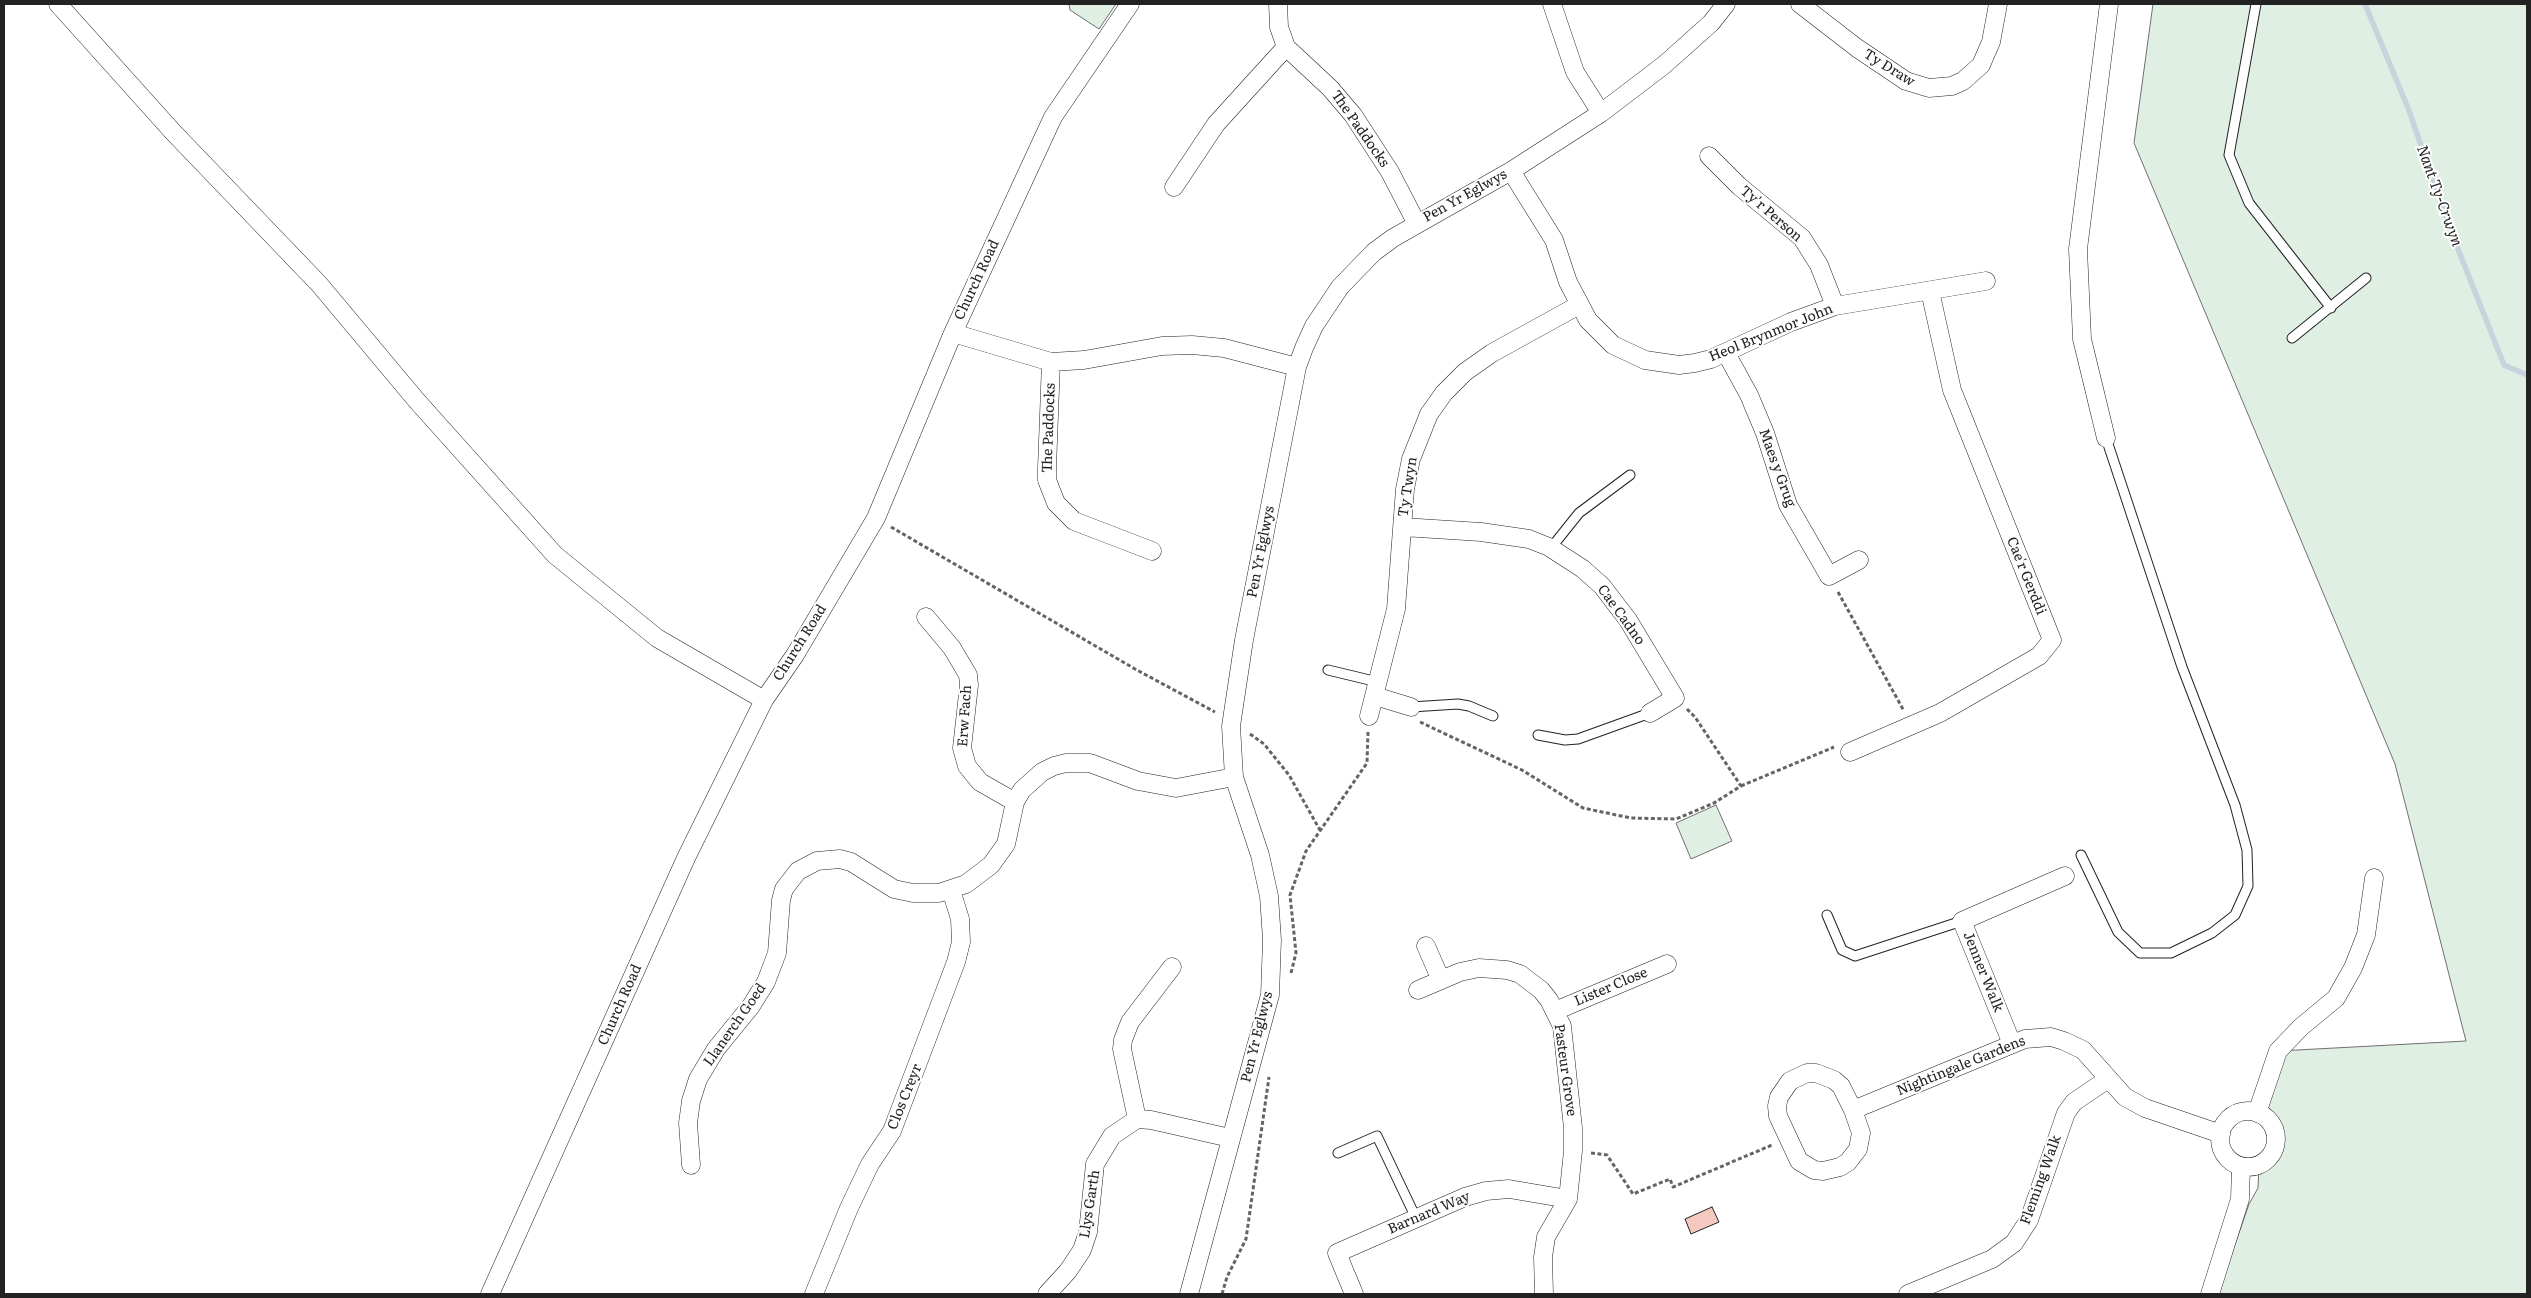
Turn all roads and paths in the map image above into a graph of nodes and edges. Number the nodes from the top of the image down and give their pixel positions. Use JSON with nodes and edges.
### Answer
{"nodes":[{"id":1,"x":58,"y":4,"type":"edge"},
{"id":2,"x":1130,"y":4,"type":"edge"},
{"id":3,"x":1278,"y":4,"type":"edge"},
{"id":4,"x":1552,"y":4,"type":"edge"},
{"id":5,"x":1726,"y":4,"type":"edge"},
{"id":6,"x":1800,"y":4,"type":"edge"},
{"id":7,"x":1998,"y":4,"type":"edge"},
{"id":8,"x":2109,"y":4,"type":"edge"},
{"id":9,"x":2256,"y":4,"type":"edge"},
{"id":10,"x":1286,"y":47,"type":"junction"},
{"id":11,"x":1601,"y":113,"type":"junction"},
{"id":12,"x":1709,"y":156,"type":"dead end"},
{"id":13,"x":1511,"y":170,"type":"junction"},
{"id":14,"x":1174,"y":187,"type":"dead end"},
{"id":15,"x":1417,"y":224,"type":"junction"},
{"id":16,"x":2366,"y":278,"type":"dead end"},
{"id":17,"x":1986,"y":281,"type":"dead end"},
{"id":18,"x":1930,"y":291,"type":"junction"},
{"id":19,"x":1579,"y":305,"type":"junction"},
{"id":20,"x":1835,"y":306,"type":"junction"},
{"id":21,"x":2331,"y":308,"type":"junction"},
{"id":22,"x":952,"y":333,"type":"junction"},
{"id":23,"x":2292,"y":338,"type":"dead end"},
{"id":24,"x":1726,"y":353,"type":"junction"},
{"id":25,"x":1051,"y":362,"type":"junction"},
{"id":26,"x":1297,"y":367,"type":"junction"},
{"id":27,"x":2106,"y":438,"type":"joint"},
{"id":28,"x":1630,"y":475,"type":"dead end"},
{"id":29,"x":876,"y":518,"type":"junction"},
{"id":30,"x":1403,"y":527,"type":"junction"},
{"id":31,"x":1550,"y":548,"type":"junction"},
{"id":32,"x":1152,"y":551,"type":"dead end"},
{"id":33,"x":1860,"y":560,"type":"dead end"},
{"id":34,"x":1829,"y":576,"type":"junction"},
{"id":35,"x":926,"y":618,"type":"dead end"},
{"id":36,"x":1328,"y":670,"type":"dead end"},
{"id":37,"x":1377,"y":689,"type":"junction"},
{"id":38,"x":1675,"y":698,"type":"junction"},
{"id":39,"x":764,"y":700,"type":"junction"},
{"id":40,"x":1650,"y":713,"type":"joint"},
{"id":41,"x":1414,"y":714,"type":"junction"},
{"id":42,"x":1369,"y":716,"type":"joint"},
{"id":43,"x":1493,"y":716,"type":"dead end"},
{"id":44,"x":1232,"y":721,"type":"junction"},
{"id":45,"x":1912,"y":724,"type":"junction"},
{"id":46,"x":1538,"y":735,"type":"dead end"},
{"id":47,"x":1850,"y":752,"type":"joint"},
{"id":48,"x":1367,"y":763,"type":"dead end"},
{"id":49,"x":1234,"y":777,"type":"junction"},
{"id":50,"x":1741,"y":786,"type":"junction"},
{"id":51,"x":1015,"y":802,"type":"junction"},
{"id":52,"x":1321,"y":832,"type":"dead end"},
{"id":53,"x":2082,"y":854,"type":"dead end"},
{"id":54,"x":2065,"y":876,"type":"dead end"},
{"id":55,"x":2374,"y":878,"type":"dead end"},
{"id":56,"x":951,"y":890,"type":"junction"},
{"id":57,"x":1827,"y":916,"type":"dead end"},
{"id":58,"x":1962,"y":921,"type":"junction"},
{"id":59,"x":1426,"y":946,"type":"dead end"},
{"id":60,"x":1667,"y":964,"type":"dead end"},
{"id":61,"x":1172,"y":967,"type":"dead end"},
{"id":62,"x":1441,"y":980,"type":"junction"},
{"id":63,"x":1418,"y":990,"type":"dead end"},
{"id":64,"x":1555,"y":1011,"type":"junction"},
{"id":65,"x":2012,"y":1044,"type":"junction"},
{"id":66,"x":2108,"y":1079,"type":"junction"},
{"id":67,"x":1853,"y":1110,"type":"junction"},
{"id":68,"x":2257,"y":1113,"type":"junction"},
{"id":69,"x":1137,"y":1119,"type":"junction"},
{"id":70,"x":2221,"y":1134,"type":"junction"},
{"id":71,"x":1230,"y":1138,"type":"junction"},
{"id":72,"x":1788,"y":1138,"type":"junction"},
{"id":73,"x":1573,"y":1151,"type":"junction"},
{"id":74,"x":1338,"y":1153,"type":"dead end"},
{"id":75,"x":691,"y":1166,"type":"dead end"},
{"id":76,"x":2241,"y":1166,"type":"junction"},
{"id":77,"x":1568,"y":1199,"type":"junction"},
{"id":78,"x":1416,"y":1218,"type":"junction"},
{"id":79,"x":490,"y":1294,"type":"edge"},
{"id":80,"x":814,"y":1294,"type":"edge"},
{"id":81,"x":1047,"y":1294,"type":"edge"},
{"id":82,"x":1189,"y":1294,"type":"edge"},
{"id":83,"x":1354,"y":1294,"type":"edge"},
{"id":84,"x":1544,"y":1294,"type":"edge"},
{"id":85,"x":1908,"y":1294,"type":"edge"},
{"id":86,"x":2210,"y":1294,"type":"edge"}],
"edges":[{"from":1,"to":39,"type":"street"},
{"from":2,"to":22,"type":"street","name":"Church Road"},
{"from":3,"to":10,"type":"street"},
{"from":4,"to":11,"type":"street"},
{"from":5,"to":11,"type":"street","name":"Pen Yr Eglwys"},
{"from":6,"to":7,"type":"street","name":"Ty Draw"},
{"from":8,"to":27,"type":"street"},
{"from":9,"to":21,"type":"lane"},
{"from":10,"to":14,"type":"street"},
{"from":10,"to":15,"type":"street","name":"The Paddocks"},
{"from":11,"to":13,"type":"street","name":"Pen Yr Eglwys"},
{"from":12,"to":20,"type":"street","name":"Ty'r Person"},
{"from":13,"to":15,"type":"street","name":"Pen Yr Eglwys"},
{"from":13,"to":19,"type":"street","name":"Heol Brynmor John"},
{"from":15,"to":26,"type":"street","name":"Pen Yr Eglwys"},
{"from":16,"to":21,"type":"lane"},
{"from":17,"to":18,"type":"street","name":"Heol Brynmor John"},
{"from":18,"to":20,"type":"street","name":"Heol Brynmor John"},
{"from":18,"to":45,"type":"street","name":"Cae'r Gerddi"},
{"from":19,"to":24,"type":"street","name":"Heol Brynmor John"},
{"from":19,"to":30,"type":"street","name":"Ty Twyn"},
{"from":20,"to":24,"type":"street","name":"Heol Brynmor John"},
{"from":21,"to":23,"type":"lane"},
{"from":22,"to":25,"type":"street"},
{"from":22,"to":29,"type":"street","name":"Church Road"},
{"from":24,"to":34,"type":"street","name":"Maes y Grug"},
{"from":25,"to":26,"type":"street"},
{"from":25,"to":32,"type":"street","name":"The Paddocks"},
{"from":26,"to":44,"type":"street","name":"Pen Yr Eglwys"},
{"from":27,"to":53,"type":"lane"},
{"from":28,"to":31,"type":"lane"},
{"from":29,"to":39,"type":"street","name":"Church Road"},
{"from":29,"to":44,"type":"path"},
{"from":30,"to":31,"type":"street","name":"Cae Cadno"},
{"from":30,"to":37,"type":"street","name":"Ty Twyn"},
{"from":31,"to":38,"type":"street","name":"Cae Cadno"},
{"from":33,"to":34,"type":"street"},
{"from":34,"to":45,"type":"path"},
{"from":35,"to":51,"type":"street","name":"Erw Fach"},
{"from":36,"to":37,"type":"lane"},
{"from":37,"to":41,"type":"street"},
{"from":37,"to":42,"type":"street","name":"Ty Twyn"},
{"from":38,"to":40,"type":"street"},
{"from":38,"to":50,"type":"path"},
{"from":39,"to":79,"type":"street","name":"Church Road"},
{"from":40,"to":46,"type":"lane"},
{"from":41,"to":43,"type":"lane"},
{"from":41,"to":50,"type":"path"},
{"from":42,"to":48,"type":"path"},
{"from":44,"to":49,"type":"street","name":"Pen Yr Eglwys"},
{"from":44,"to":52,"type":"path"},
{"from":45,"to":47,"type":"street","name":"Cae'r Gerddi"},
{"from":47,"to":50,"type":"path"},
{"from":49,"to":51,"type":"street","name":"Llanerch Goed"},
{"from":49,"to":71,"type":"street","name":"Pen Yr Eglwys"},
{"from":51,"to":56,"type":"street","name":"Llanerch Goed"},
{"from":54,"to":58,"type":"street","name":"Jenner Walk"},
{"from":55,"to":68,"type":"street"},
{"from":56,"to":75,"type":"street","name":"Llanerch Goed"},
{"from":56,"to":80,"type":"street","name":"Clos Creyr"},
{"from":57,"to":58,"type":"lane"},
{"from":58,"to":65,"type":"street","name":"Jenner Walk"},
{"from":59,"to":62,"type":"street"},
{"from":60,"to":64,"type":"street","name":"Lister Close"},
{"from":61,"to":69,"type":"street"},
{"from":62,"to":63,"type":"street","name":"Pasteur Grove"},
{"from":62,"to":64,"type":"street","name":"Pasteur Grove"},
{"from":64,"to":73,"type":"street","name":"Pasteur Grove"},
{"from":65,"to":66,"type":"street","name":"Nightingale Gardens"},
{"from":65,"to":67,"type":"street","name":"Nightingale Gardens"},
{"from":66,"to":70,"type":"street","name":"Nightingale Gardens"},
{"from":66,"to":85,"type":"street","name":"Fleming Walk"},
{"from":67,"to":72,"type":"street"},
{"from":67,"to":72,"type":"street"},
{"from":68,"to":70,"type":"street"},
{"from":68,"to":76,"type":"street"},
{"from":69,"to":71,"type":"street"},
{"from":69,"to":81,"type":"street","name":"Llys Garth"},
{"from":70,"to":76,"type":"street"},
{"from":71,"to":82,"type":"street","name":"Pen Yr Eglwys"},
{"from":72,"to":73,"type":"path"},
{"from":73,"to":77,"type":"street","name":"Pasteur Grove"},
{"from":74,"to":78,"type":"lane"},
{"from":76,"to":86,"type":"street"},
{"from":77,"to":78,"type":"street","name":"Barnard Way"},
{"from":77,"to":84,"type":"street"},
{"from":78,"to":83,"type":"street","name":"Barnard Way"}]}
